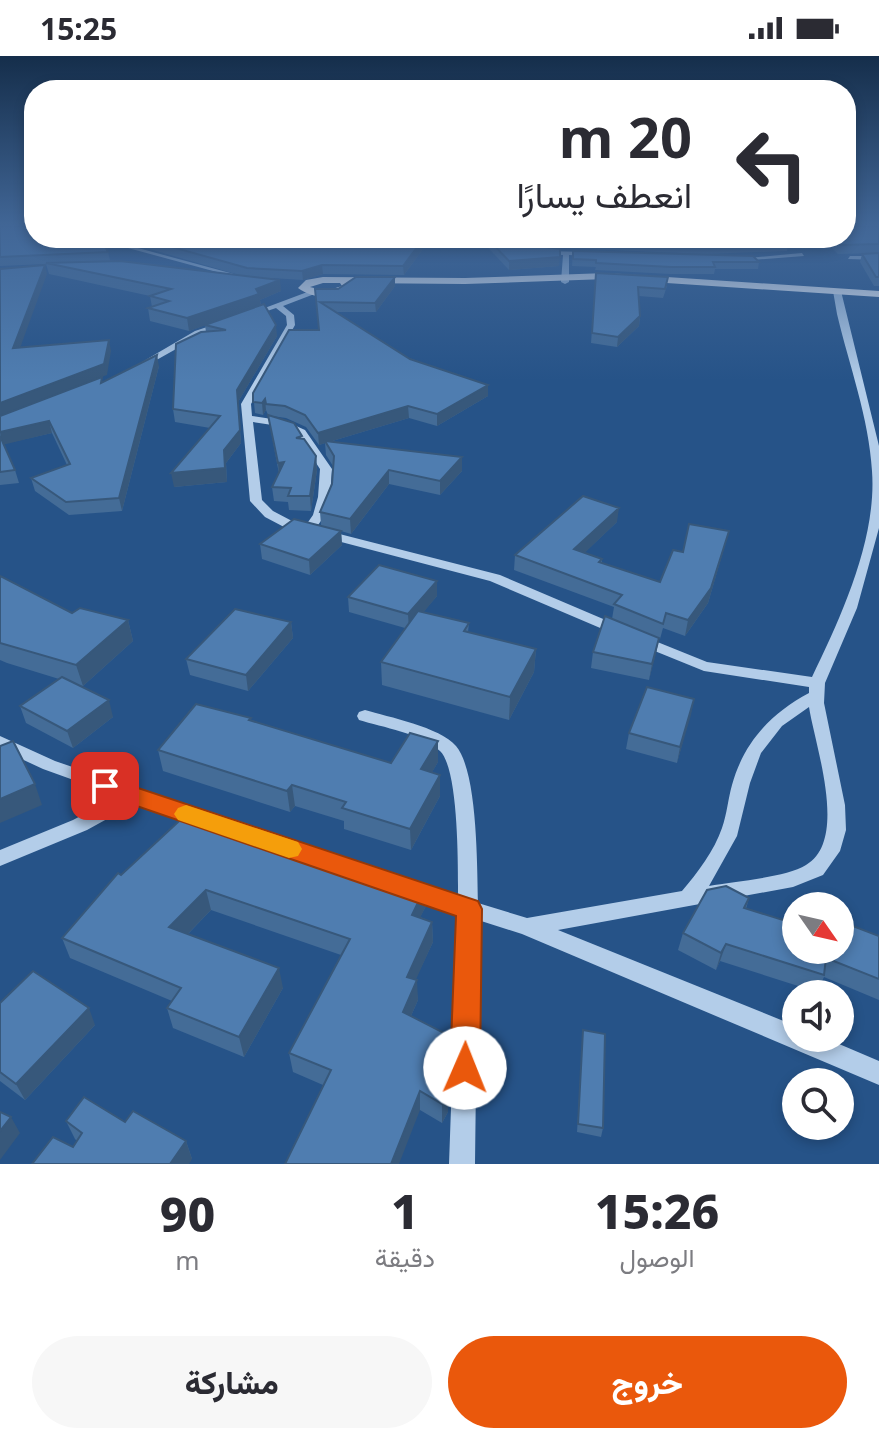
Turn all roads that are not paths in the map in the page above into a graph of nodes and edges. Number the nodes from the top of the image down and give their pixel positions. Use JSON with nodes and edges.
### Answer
{"nodes":[{"id":1,"x":210,"y":278,"type":"edge"},
{"id":2,"x":234,"y":278,"type":"edge"},
{"id":3,"x":565,"y":280,"type":"joint"},
{"id":4,"x":249,"y":282,"type":"joint"},
{"id":5,"x":290,"y":286,"type":"edge"},
{"id":6,"x":308,"y":289,"type":"junction"},
{"id":7,"x":838,"y":294,"type":"junction"},
{"id":8,"x":879,"y":296,"type":"edge"},
{"id":9,"x":279,"y":307,"type":"junction"},
{"id":10,"x":137,"y":368,"type":"edge"},
{"id":11,"x":247,"y":418,"type":"junction"},
{"id":12,"x":309,"y":529,"type":"junction"},
{"id":13,"x":816,"y":690,"type":"junction"},
{"id":14,"x":365,"y":716,"type":"dead end"},
{"id":15,"x":0,"y":742,"type":"edge"},
{"id":16,"x":133,"y":796,"type":"junction"},
{"id":17,"x":220,"y":825,"type":"edge"},
{"id":18,"x":0,"y":858,"type":"edge"},
{"id":19,"x":396,"y":884,"type":"edge"},
{"id":20,"x":687,"y":899,"type":"junction"},
{"id":21,"x":469,"y":909,"type":"junction"},
{"id":22,"x":527,"y":927,"type":"junction"},
{"id":23,"x":782,"y":1032,"type":"edge"},
{"id":24,"x":830,"y":1052,"type":"edge"},
{"id":25,"x":879,"y":1073,"type":"edge"},
{"id":26,"x":462,"y":1164,"type":"edge"}],
"edges":[{"from":1,"to":4,"type":"main road"},
{"from":2,"to":4,"type":"street"},
{"from":3,"to":6,"type":"main road"},
{"from":3,"to":7,"type":"main road"},
{"from":5,"to":6,"type":"main road"},
{"from":6,"to":9,"type":"street"},
{"from":7,"to":8,"type":"main road"},
{"from":7,"to":13,"type":"street"},
{"from":9,"to":10,"type":"street"},
{"from":9,"to":11,"type":"street"},
{"from":11,"to":12,"type":"street"},
{"from":11,"to":12,"type":"street"},
{"from":12,"to":13,"type":"street"},
{"from":13,"to":20,"type":"street"},
{"from":13,"to":20,"type":"street"},
{"from":14,"to":21,"type":"street"},
{"from":15,"to":16,"type":"street"},
{"from":16,"to":17,"type":"street"},
{"from":16,"to":18,"type":"street"},
{"from":19,"to":21,"type":"street"},
{"from":20,"to":22,"type":"street"},
{"from":21,"to":22,"type":"street"},
{"from":21,"to":26,"type":"street"},
{"from":22,"to":23,"type":"street"},
{"from":24,"to":25,"type":"street"}]}
